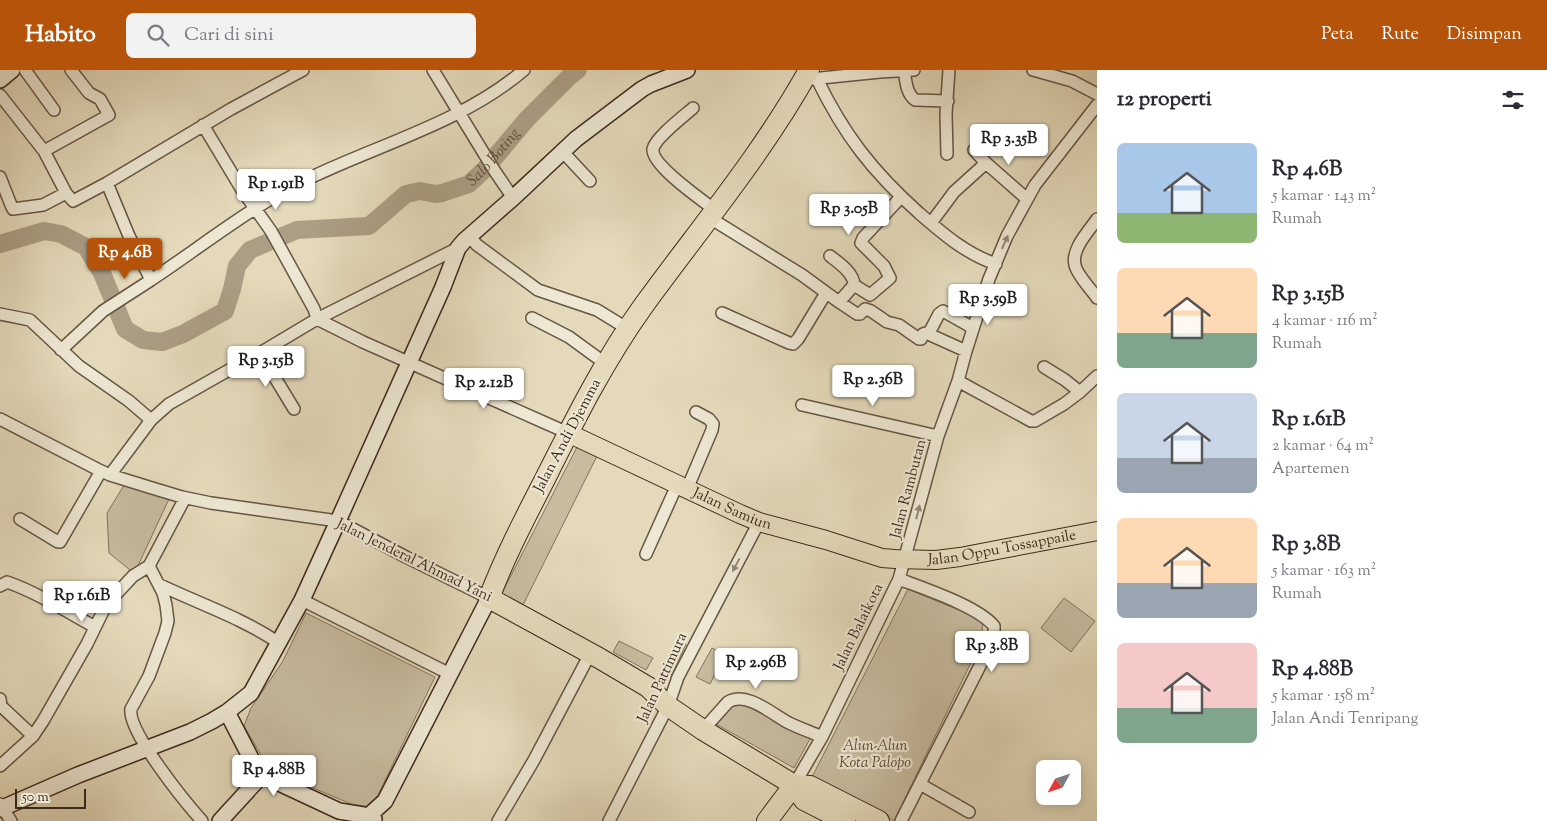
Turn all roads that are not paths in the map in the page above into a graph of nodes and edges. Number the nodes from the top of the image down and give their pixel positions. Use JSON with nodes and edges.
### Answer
{"nodes":[{"id":1,"x":12,"y":70,"type":"edge"},
{"id":2,"x":25,"y":70,"type":"edge"},
{"id":3,"x":71,"y":70,"type":"edge"},
{"id":4,"x":303,"y":70,"type":"edge"},
{"id":5,"x":433,"y":70,"type":"edge"},
{"id":6,"x":524,"y":70,"type":"edge"},
{"id":7,"x":687,"y":70,"type":"edge"},
{"id":8,"x":904,"y":70,"type":"edge"},
{"id":9,"x":914,"y":70,"type":"edge"},
{"id":10,"x":949,"y":70,"type":"edge"},
{"id":11,"x":1033,"y":70,"type":"edge"},
{"id":12,"x":810,"y":76,"type":"edge"},
{"id":13,"x":0,"y":80,"type":"edge"},
{"id":14,"x":1097,"y":94,"type":"edge"},
{"id":15,"x":0,"y":95,"type":"edge"},
{"id":16,"x":948,"y":101,"type":"junction"},
{"id":17,"x":1097,"y":105,"type":"edge"},
{"id":18,"x":693,"y":108,"type":"dead end"},
{"id":19,"x":54,"y":110,"type":"dead end"},
{"id":20,"x":459,"y":114,"type":"junction"},
{"id":21,"x":203,"y":125,"type":"junction"},
{"id":22,"x":974,"y":150,"type":"dead end"},
{"id":23,"x":44,"y":152,"type":"junction"},
{"id":24,"x":562,"y":152,"type":"junction"},
{"id":25,"x":947,"y":154,"type":"dead end"},
{"id":26,"x":986,"y":163,"type":"junction"},
{"id":27,"x":0,"y":177,"type":"edge"},
{"id":28,"x":590,"y":182,"type":"dead end"},
{"id":29,"x":108,"y":183,"type":"junction"},
{"id":30,"x":66,"y":194,"type":"junction"},
{"id":31,"x":901,"y":197,"type":"junction"},
{"id":32,"x":514,"y":198,"type":"junction"},
{"id":33,"x":1027,"y":199,"type":"junction"},
{"id":34,"x":256,"y":208,"type":"junction"},
{"id":35,"x":713,"y":214,"type":"junction"},
{"id":36,"x":1097,"y":219,"type":"edge"},
{"id":37,"x":931,"y":223,"type":"junction"},
{"id":38,"x":469,"y":236,"type":"junction"},
{"id":39,"x":458,"y":248,"type":"junction"},
{"id":40,"x":830,"y":256,"type":"dead end"},
{"id":41,"x":996,"y":264,"type":"junction"},
{"id":42,"x":151,"y":280,"type":"junction"},
{"id":43,"x":854,"y":285,"type":"junction"},
{"id":44,"x":826,"y":293,"type":"junction"},
{"id":45,"x":1097,"y":298,"type":"edge"},
{"id":46,"x":839,"y":302,"type":"junction"},
{"id":47,"x":722,"y":313,"type":"dead end"},
{"id":48,"x":0,"y":314,"type":"edge"},
{"id":49,"x":532,"y":318,"type":"dead end"},
{"id":50,"x":317,"y":319,"type":"junction"},
{"id":51,"x":973,"y":328,"type":"junction"},
{"id":52,"x":628,"y":329,"type":"junction"},
{"id":53,"x":929,"y":333,"type":"junction"},
{"id":54,"x":61,"y":350,"type":"junction"},
{"id":55,"x":966,"y":351,"type":"junction"},
{"id":56,"x":260,"y":354,"type":"junction"},
{"id":57,"x":410,"y":362,"type":"junction"},
{"id":58,"x":606,"y":364,"type":"junction"},
{"id":59,"x":1044,"y":367,"type":"dead end"},
{"id":60,"x":1097,"y":376,"type":"edge"},
{"id":61,"x":958,"y":381,"type":"junction"},
{"id":62,"x":1080,"y":392,"type":"junction"},
{"id":63,"x":802,"y":405,"type":"dead end"},
{"id":64,"x":294,"y":410,"type":"dead end"},
{"id":65,"x":696,"y":412,"type":"dead end"},
{"id":66,"x":0,"y":419,"type":"edge"},
{"id":67,"x":151,"y":420,"type":"junction"},
{"id":68,"x":568,"y":433,"type":"junction"},
{"id":69,"x":938,"y":436,"type":"junction"},
{"id":70,"x":105,"y":473,"type":"junction"},
{"id":71,"x":682,"y":487,"type":"junction"},
{"id":72,"x":186,"y":498,"type":"junction"},
{"id":73,"x":20,"y":519,"type":"dead end"},
{"id":74,"x":338,"y":521,"type":"junction"},
{"id":75,"x":759,"y":522,"type":"junction"},
{"id":76,"x":1097,"y":531,"type":"edge"},
{"id":77,"x":646,"y":554,"type":"dead end"},
{"id":78,"x":906,"y":560,"type":"junction"},
{"id":79,"x":149,"y":566,"type":"junction"},
{"id":80,"x":900,"y":579,"type":"junction"},
{"id":81,"x":160,"y":585,"type":"junction"},
{"id":82,"x":0,"y":586,"type":"edge"},
{"id":83,"x":489,"y":598,"type":"junction"},
{"id":84,"x":302,"y":600,"type":"junction"},
{"id":85,"x":95,"y":627,"type":"junction"},
{"id":86,"x":279,"y":643,"type":"junction"},
{"id":87,"x":590,"y":654,"type":"junction"},
{"id":88,"x":450,"y":674,"type":"junction"},
{"id":89,"x":0,"y":700,"type":"edge"},
{"id":90,"x":668,"y":706,"type":"junction"},
{"id":91,"x":227,"y":712,"type":"junction"},
{"id":92,"x":703,"y":730,"type":"junction"},
{"id":93,"x":33,"y":736,"type":"junction"},
{"id":94,"x":822,"y":737,"type":"junction"},
{"id":95,"x":148,"y":750,"type":"junction"},
{"id":96,"x":1,"y":762,"type":"edge"},
{"id":97,"x":262,"y":775,"type":"junction"},
{"id":98,"x":920,"y":784,"type":"junction"},
{"id":99,"x":794,"y":785,"type":"junction"},
{"id":100,"x":1,"y":807,"type":"edge"},
{"id":101,"x":969,"y":812,"type":"dead end"},
{"id":102,"x":370,"y":819,"type":"edge"},
{"id":103,"x":11,"y":821,"type":"edge"},
{"id":104,"x":202,"y":821,"type":"edge"},
{"id":105,"x":220,"y":821,"type":"edge"},
{"id":106,"x":498,"y":821,"type":"edge"},
{"id":107,"x":608,"y":821,"type":"edge"},
{"id":108,"x":767,"y":821,"type":"edge"},
{"id":109,"x":845,"y":821,"type":"edge"},
{"id":110,"x":879,"y":821,"type":"edge"},
{"id":111,"x":901,"y":821,"type":"edge"}],
"edges":[{"from":1,"to":13,"type":"street"},
{"from":2,"to":19,"type":"street"},
{"from":3,"to":23,"type":"street"},
{"from":4,"to":21,"type":"street"},
{"from":5,"to":20,"type":"street"},
{"from":6,"to":20,"type":"street"},
{"from":7,"to":24,"type":"street"},
{"from":8,"to":9,"type":"street"},
{"from":8,"to":12,"type":"street"},
{"from":8,"to":16,"type":"street"},
{"from":10,"to":16,"type":"street"},
{"from":11,"to":14,"type":"street"},
{"from":12,"to":31,"type":"street"},
{"from":12,"to":35,"type":"highway","name":"Jalan Andi Djemma"},
{"from":15,"to":23,"type":"street"},
{"from":16,"to":25,"type":"street"},
{"from":17,"to":33,"type":"street","name":"Jalan Rambutan"},
{"from":18,"to":35,"type":"street"},
{"from":20,"to":32,"type":"street"},
{"from":20,"to":34,"type":"street"},
{"from":21,"to":29,"type":"street"},
{"from":21,"to":34,"type":"street"},
{"from":22,"to":26,"type":"street"},
{"from":23,"to":30,"type":"street"},
{"from":24,"to":28,"type":"street"},
{"from":24,"to":32,"type":"street"},
{"from":26,"to":33,"type":"street"},
{"from":26,"to":37,"type":"street"},
{"from":27,"to":30,"type":"street"},
{"from":29,"to":30,"type":"street"},
{"from":29,"to":42,"type":"street"},
{"from":31,"to":37,"type":"street"},
{"from":31,"to":43,"type":"street"},
{"from":32,"to":38,"type":"street"},
{"from":41,"to":33,"type":"street","name":"Jalan Rambutan","one_way":true},
{"from":34,"to":42,"type":"street"},
{"from":34,"to":50,"type":"street"},
{"from":35,"to":44,"type":"street"},
{"from":35,"to":52,"type":"highway","name":"Jalan Andi Djemma"},
{"from":36,"to":45,"type":"street"},
{"from":37,"to":41,"type":"street"},
{"from":38,"to":39,"type":"street"},
{"from":38,"to":52,"type":"street"},
{"from":39,"to":50,"type":"street"},
{"from":39,"to":57,"type":"street"},
{"from":40,"to":43,"type":"street"},
{"from":41,"to":51,"type":"street","name":"Jalan Rambutan"},
{"from":42,"to":54,"type":"street"},
{"from":43,"to":46,"type":"street"},
{"from":44,"to":46,"type":"street"},
{"from":44,"to":47,"type":"street"},
{"from":46,"to":53,"type":"street"},
{"from":48,"to":54,"type":"street"},
{"from":49,"to":58,"type":"street"},
{"from":50,"to":56,"type":"street"},
{"from":50,"to":57,"type":"street"},
{"from":51,"to":53,"type":"street"},
{"from":51,"to":55,"type":"street","name":"Jalan Rambutan"},
{"from":52,"to":58,"type":"highway","name":"Jalan Andi Djemma"},
{"from":53,"to":55,"type":"street"},
{"from":54,"to":67,"type":"street"},
{"from":55,"to":61,"type":"street","name":"Jalan Rambutan"},
{"from":56,"to":64,"type":"street"},
{"from":56,"to":67,"type":"street"},
{"from":57,"to":68,"type":"street"},
{"from":57,"to":74,"type":"street"},
{"from":58,"to":68,"type":"highway","name":"Jalan Andi Djemma"},
{"from":59,"to":62,"type":"street"},
{"from":60,"to":62,"type":"street"},
{"from":61,"to":62,"type":"street"},
{"from":61,"to":69,"type":"street","name":"Jalan Rambutan"},
{"from":63,"to":69,"type":"street"},
{"from":65,"to":71,"type":"street"},
{"from":66,"to":70,"type":"street","name":"Jalan Jenderal Ahmad Yani"},
{"from":67,"to":70,"type":"street"},
{"from":68,"to":71,"type":"main road","name":"Jalan Samiun"},
{"from":68,"to":83,"type":"highway","name":"Jalan Andi Djemma"},
{"from":78,"to":69,"type":"street","name":"Jalan Rambutan","one_way":true},
{"from":70,"to":72,"type":"street","name":"Jalan Jenderal Ahmad Yani"},
{"from":70,"to":73,"type":"street"},
{"from":71,"to":75,"type":"main road","name":"Jalan Samiun"},
{"from":71,"to":77,"type":"street"},
{"from":72,"to":74,"type":"street","name":"Jalan Jenderal Ahmad Yani"},
{"from":72,"to":79,"type":"street"},
{"from":74,"to":83,"type":"street","name":"Jalan Jenderal Ahmad Yani"},
{"from":74,"to":84,"type":"street"},
{"from":75,"to":78,"type":"main road","name":"Jalan Samiun"},
{"from":75,"to":90,"type":"street","name":"Jalan Pattimura","one_way":true},
{"from":76,"to":78,"type":"main road","name":"Jalan Oppu Tossappaile"},
{"from":78,"to":80,"type":"street","name":"Jalan Balaikota"},
{"from":79,"to":81,"type":"street"},
{"from":79,"to":85,"type":"street"},
{"from":80,"to":94,"type":"street","name":"Jalan Balaikota"},
{"from":80,"to":98,"type":"street"},
{"from":81,"to":86,"type":"street"},
{"from":81,"to":95,"type":"street"},
{"from":82,"to":85,"type":"street"},
{"from":83,"to":87,"type":"highway","name":"Jalan Jenderal Ahmad Yani"},
{"from":83,"to":88,"type":"street","name":"Jalan Andi Djemma"},
{"from":84,"to":86,"type":"street"},
{"from":84,"to":88,"type":"street"},
{"from":85,"to":93,"type":"street"},
{"from":86,"to":91,"type":"street"},
{"from":87,"to":90,"type":"highway","name":"Jalan Jenderal Ahmad Yani"},
{"from":87,"to":106,"type":"street"},
{"from":88,"to":102,"type":"street","name":"Jalan Andi Djemma"},
{"from":89,"to":93,"type":"street"},
{"from":90,"to":92,"type":"highway","name":"Jalan Jenderal Ahmad Yani"},
{"from":90,"to":107,"type":"street","name":"Jalan Pattimura"},
{"from":91,"to":95,"type":"street"},
{"from":91,"to":97,"type":"street"},
{"from":92,"to":94,"type":"street"},
{"from":92,"to":99,"type":"highway","name":"Jalan Jenderal Ahmad Yani"},
{"from":93,"to":96,"type":"street"},
{"from":94,"to":99,"type":"street","name":"Jalan Balaikota"},
{"from":95,"to":100,"type":"street"},
{"from":95,"to":104,"type":"street"},
{"from":97,"to":102,"type":"street"},
{"from":97,"to":105,"type":"street"},
{"from":98,"to":101,"type":"street"},
{"from":98,"to":111,"type":"street"},
{"from":99,"to":108,"type":"highway"},
{"from":99,"to":109,"type":"highway","name":"Jalan Jenderal Ahmad Yani"},
{"from":99,"to":110,"type":"highway","name":"Jalan Jenderal Ahmad Yani"},
{"from":100,"to":103,"type":"street"}]}
